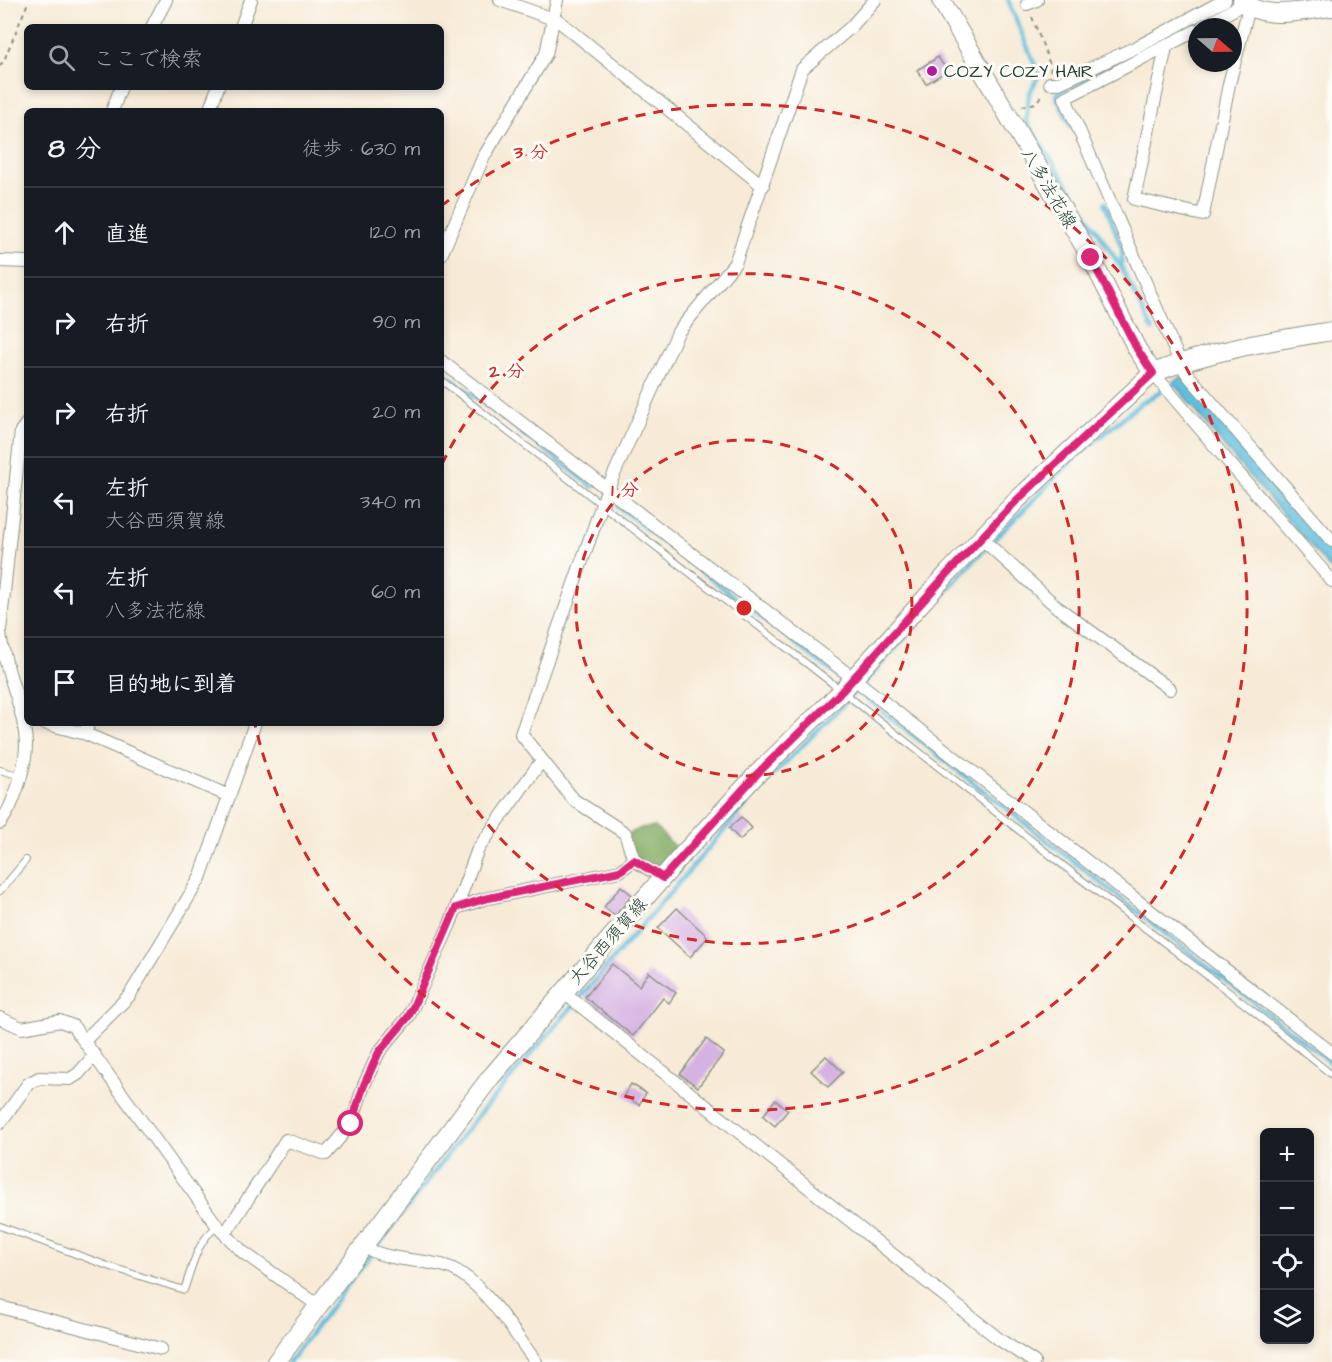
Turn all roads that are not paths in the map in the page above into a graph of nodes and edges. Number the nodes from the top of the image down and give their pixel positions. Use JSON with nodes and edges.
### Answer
{"nodes":[{"id":1,"x":166,"y":0,"type":"edge"},
{"id":2,"x":251,"y":0,"type":"edge"},
{"id":3,"x":500,"y":0,"type":"edge"},
{"id":4,"x":556,"y":0,"type":"edge"},
{"id":5,"x":875,"y":0,"type":"edge"},
{"id":6,"x":941,"y":0,"type":"edge"},
{"id":7,"x":1225,"y":0,"type":"edge"},
{"id":8,"x":1245,"y":3,"type":"edge"},
{"id":9,"x":1332,"y":7,"type":"edge"},
{"id":10,"x":553,"y":18,"type":"junction"},
{"id":11,"x":1218,"y":18,"type":"edge"},
{"id":12,"x":154,"y":24,"type":"edge"},
{"id":13,"x":242,"y":24,"type":"edge"},
{"id":14,"x":1188,"y":35,"type":"edge"},
{"id":15,"x":1166,"y":47,"type":"junction"},
{"id":16,"x":1050,"y":83,"type":"road end"},
{"id":17,"x":120,"y":90,"type":"edge"},
{"id":18,"x":217,"y":90,"type":"edge"},
{"id":19,"x":113,"y":108,"type":"edge"},
{"id":20,"x":210,"y":108,"type":"edge"},
{"id":21,"x":763,"y":186,"type":"junction"},
{"id":22,"x":444,"y":248,"type":"edge"},
{"id":23,"x":0,"y":261,"type":"edge"},
{"id":24,"x":24,"y":262,"type":"edge"},
{"id":25,"x":1332,"y":331,"type":"edge"},
{"id":26,"x":1180,"y":362,"type":"junction"},
{"id":27,"x":444,"y":363,"type":"edge"},
{"id":28,"x":1153,"y":373,"type":"junction"},
{"id":29,"x":444,"y":382,"type":"edge"},
{"id":30,"x":24,"y":426,"type":"edge"},
{"id":31,"x":607,"y":490,"type":"junction"},
{"id":32,"x":601,"y":505,"type":"junction"},
{"id":33,"x":981,"y":538,"type":"junction"},
{"id":34,"x":1332,"y":541,"type":"edge"},
{"id":35,"x":1332,"y":580,"type":"edge"},
{"id":36,"x":0,"y":632,"type":"edge"},
{"id":37,"x":848,"y":684,"type":"junction"},
{"id":38,"x":1170,"y":689,"type":"dead end"},
{"id":39,"x":24,"y":720,"type":"edge"},
{"id":40,"x":25,"y":726,"type":"edge"},
{"id":41,"x":66,"y":726,"type":"edge"},
{"id":42,"x":254,"y":726,"type":"edge"},
{"id":43,"x":87,"y":729,"type":"edge"},
{"id":44,"x":542,"y":760,"type":"junction"},
{"id":45,"x":0,"y":770,"type":"edge"},
{"id":46,"x":21,"y":776,"type":"junction"},
{"id":47,"x":229,"y":796,"type":"junction"},
{"id":48,"x":0,"y":823,"type":"edge"},
{"id":49,"x":26,"y":860,"type":"dead end"},
{"id":50,"x":634,"y":860,"type":"junction"},
{"id":51,"x":663,"y":878,"type":"junction"},
{"id":52,"x":0,"y":891,"type":"edge"},
{"id":53,"x":456,"y":908,"type":"junction"},
{"id":54,"x":563,"y":992,"type":"junction"},
{"id":55,"x":0,"y":1018,"type":"edge"},
{"id":56,"x":84,"y":1041,"type":"junction"},
{"id":57,"x":1332,"y":1053,"type":"edge"},
{"id":58,"x":95,"y":1055,"type":"junction"},
{"id":59,"x":1332,"y":1075,"type":"edge"},
{"id":60,"x":0,"y":1123,"type":"edge"},
{"id":61,"x":0,"y":1226,"type":"edge"},
{"id":62,"x":222,"y":1231,"type":"junction"},
{"id":63,"x":364,"y":1247,"type":"junction"},
{"id":64,"x":319,"y":1306,"type":"junction"},
{"id":65,"x":0,"y":1307,"type":"edge"},
{"id":66,"x":161,"y":1349,"type":"dead end"},
{"id":67,"x":276,"y":1362,"type":"edge"},
{"id":68,"x":536,"y":1362,"type":"edge"},
{"id":69,"x":1034,"y":1362,"type":"edge"}],
"edges":[{"from":1,"to":12,"type":"street"},
{"from":2,"to":13,"type":"street"},
{"from":3,"to":10,"type":"street"},
{"from":4,"to":10,"type":"street"},
{"from":5,"to":21,"type":"street"},
{"from":6,"to":28,"type":"main road","name":"八多法花線"},
{"from":7,"to":16,"type":"street"},
{"from":8,"to":9,"type":"main road"},
{"from":8,"to":11,"type":"street"},
{"from":8,"to":15,"type":"street"},
{"from":10,"to":21,"type":"street"},
{"from":10,"to":22,"type":"street"},
{"from":14,"to":15,"type":"street"},
{"from":15,"to":26,"type":"street"},
{"from":17,"to":19,"type":"street"},
{"from":18,"to":20,"type":"street"},
{"from":21,"to":31,"type":"street"},
{"from":23,"to":24,"type":"street"},
{"from":25,"to":26,"type":"main road"},
{"from":26,"to":28,"type":"main road"},
{"from":26,"to":34,"type":"street"},
{"from":27,"to":31,"type":"street"},
{"from":28,"to":33,"type":"main road","name":"大谷西須賀線"},
{"from":28,"to":35,"type":"street"},
{"from":29,"to":32,"type":"lane"},
{"from":30,"to":36,"type":"street"},
{"from":31,"to":32,"type":"street"},
{"from":31,"to":37,"type":"street"},
{"from":32,"to":37,"type":"lane"},
{"from":32,"to":44,"type":"street"},
{"from":33,"to":37,"type":"main road","name":"大谷西須賀線"},
{"from":33,"to":38,"type":"street"},
{"from":36,"to":39,"type":"street"},
{"from":37,"to":51,"type":"main road","name":"大谷西須賀線"},
{"from":37,"to":57,"type":"street"},
{"from":37,"to":59,"type":"lane"},
{"from":40,"to":46,"type":"street"},
{"from":41,"to":43,"type":"street"},
{"from":42,"to":47,"type":"street"},
{"from":43,"to":47,"type":"street"},
{"from":44,"to":50,"type":"street"},
{"from":44,"to":53,"type":"street"},
{"from":45,"to":46,"type":"lane"},
{"from":46,"to":48,"type":"street"},
{"from":47,"to":56,"type":"street"},
{"from":49,"to":52,"type":"lane"},
{"from":50,"to":51,"type":"street"},
{"from":50,"to":53,"type":"street"},
{"from":51,"to":54,"type":"main road","name":"大谷西須賀線"},
{"from":53,"to":62,"type":"street"},
{"from":54,"to":63,"type":"main road","name":"大谷西須賀線"},
{"from":54,"to":69,"type":"street"},
{"from":55,"to":56,"type":"street"},
{"from":56,"to":58,"type":"street"},
{"from":58,"to":60,"type":"street"},
{"from":58,"to":62,"type":"street"},
{"from":61,"to":62,"type":"lane"},
{"from":62,"to":64,"type":"street"},
{"from":63,"to":64,"type":"main road","name":"大谷西須賀線"},
{"from":63,"to":68,"type":"street"},
{"from":64,"to":67,"type":"main road","name":"大谷西須賀線"},
{"from":65,"to":66,"type":"street"}]}
